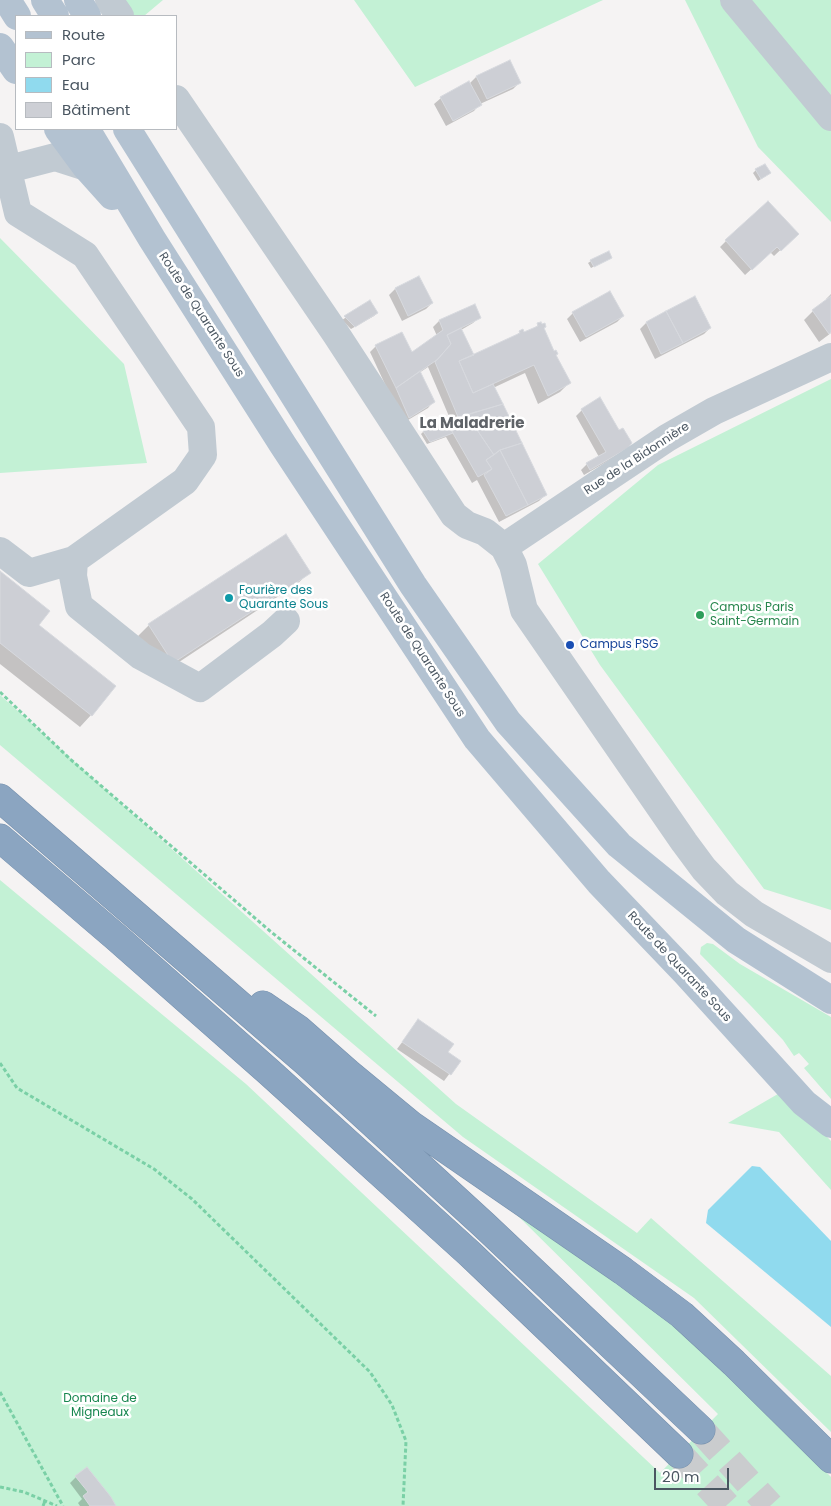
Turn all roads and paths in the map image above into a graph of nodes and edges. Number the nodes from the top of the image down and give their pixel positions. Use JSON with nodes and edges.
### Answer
{"nodes":[{"id":1,"x":7,"y":0,"type":"edge"},
{"id":2,"x":45,"y":0,"type":"edge"},
{"id":3,"x":78,"y":0,"type":"edge"},
{"id":4,"x":109,"y":0,"type":"edge"},
{"id":5,"x":734,"y":0,"type":"edge"},
{"id":6,"x":16,"y":15,"type":"edge"},
{"id":7,"x":54,"y":15,"type":"edge"},
{"id":8,"x":87,"y":15,"type":"edge"},
{"id":9,"x":119,"y":15,"type":"edge"},
{"id":10,"x":0,"y":47,"type":"edge"},
{"id":11,"x":15,"y":69,"type":"edge"},
{"id":12,"x":178,"y":102,"type":"edge"},
{"id":13,"x":831,"y":117,"type":"edge"},
{"id":14,"x":59,"y":130,"type":"edge"},
{"id":15,"x":87,"y":130,"type":"edge"},
{"id":16,"x":128,"y":130,"type":"edge"},
{"id":17,"x":137,"y":130,"type":"edge"},
{"id":18,"x":0,"y":137,"type":"edge"},
{"id":19,"x":148,"y":162,"type":"junction"},
{"id":20,"x":86,"y":167,"type":"junction"},
{"id":21,"x":9,"y":169,"type":"junction"},
{"id":22,"x":152,"y":239,"type":"junction"},
{"id":23,"x":831,"y":357,"type":"edge"},
{"id":24,"x":504,"y":547,"type":"junction"},
{"id":25,"x":0,"y":551,"type":"edge"},
{"id":26,"x":74,"y":560,"type":"junction"},
{"id":27,"x":286,"y":620,"type":"dead end"},
{"id":28,"x":0,"y":692,"type":"edge"},
{"id":29,"x":0,"y":798,"type":"edge"},
{"id":30,"x":0,"y":838,"type":"edge"},
{"id":31,"x":143,"y":920,"type":"junction"},
{"id":32,"x":831,"y":959,"type":"edge"},
{"id":33,"x":831,"y":1000,"type":"edge"},
{"id":34,"x":376,"y":1016,"type":"dead end"},
{"id":35,"x":0,"y":1063,"type":"edge"},
{"id":36,"x":831,"y":1124,"type":"edge"},
{"id":37,"x":0,"y":1392,"type":"edge"},
{"id":38,"x":700,"y":1430,"type":"tunnel mouth"},
{"id":39,"x":679,"y":1454,"type":"tunnel mouth"},
{"id":40,"x":831,"y":1458,"type":"edge"},
{"id":41,"x":0,"y":1487,"type":"edge"},
{"id":42,"x":45,"y":1501,"type":"junction"},
{"id":43,"x":43,"y":1506,"type":"edge"},
{"id":44,"x":57,"y":1506,"type":"edge"},
{"id":45,"x":62,"y":1506,"type":"edge"},
{"id":46,"x":403,"y":1506,"type":"edge"}],
"edges":[{"from":1,"to":6,"type":"main road"},
{"from":2,"to":7,"type":"main road"},
{"from":3,"to":8,"type":"main road"},
{"from":4,"to":9,"type":"street"},
{"from":5,"to":13,"type":"street"},
{"from":10,"to":11,"type":"main road"},
{"from":12,"to":24,"type":"street"},
{"from":14,"to":20,"type":"main road"},
{"from":15,"to":22,"type":"main road","name":"Route de Quarante Sous"},
{"from":16,"to":19,"type":"main road"},
{"from":17,"to":19,"type":"main road"},
{"from":18,"to":21,"type":"street"},
{"from":19,"to":33,"type":"main road"},
{"from":20,"to":21,"type":"street"},
{"from":20,"to":22,"type":"main road"},
{"from":21,"to":26,"type":"street"},
{"from":22,"to":36,"type":"main road","name":"Route de Quarante Sous"},
{"from":23,"to":24,"type":"street","name":"Rue de la Bidonnière"},
{"from":24,"to":32,"type":"street"},
{"from":25,"to":26,"type":"street"},
{"from":26,"to":27,"type":"street"},
{"from":28,"to":34,"type":"path"},
{"from":29,"to":31,"type":"highway"},
{"from":30,"to":39,"type":"highway"},
{"from":31,"to":38,"type":"highway"},
{"from":31,"to":40,"type":"highway"},
{"from":35,"to":46,"type":"path"},
{"from":37,"to":45,"type":"path"},
{"from":41,"to":42,"type":"path"},
{"from":42,"to":43,"type":"path"},
{"from":42,"to":44,"type":"path"}]}
